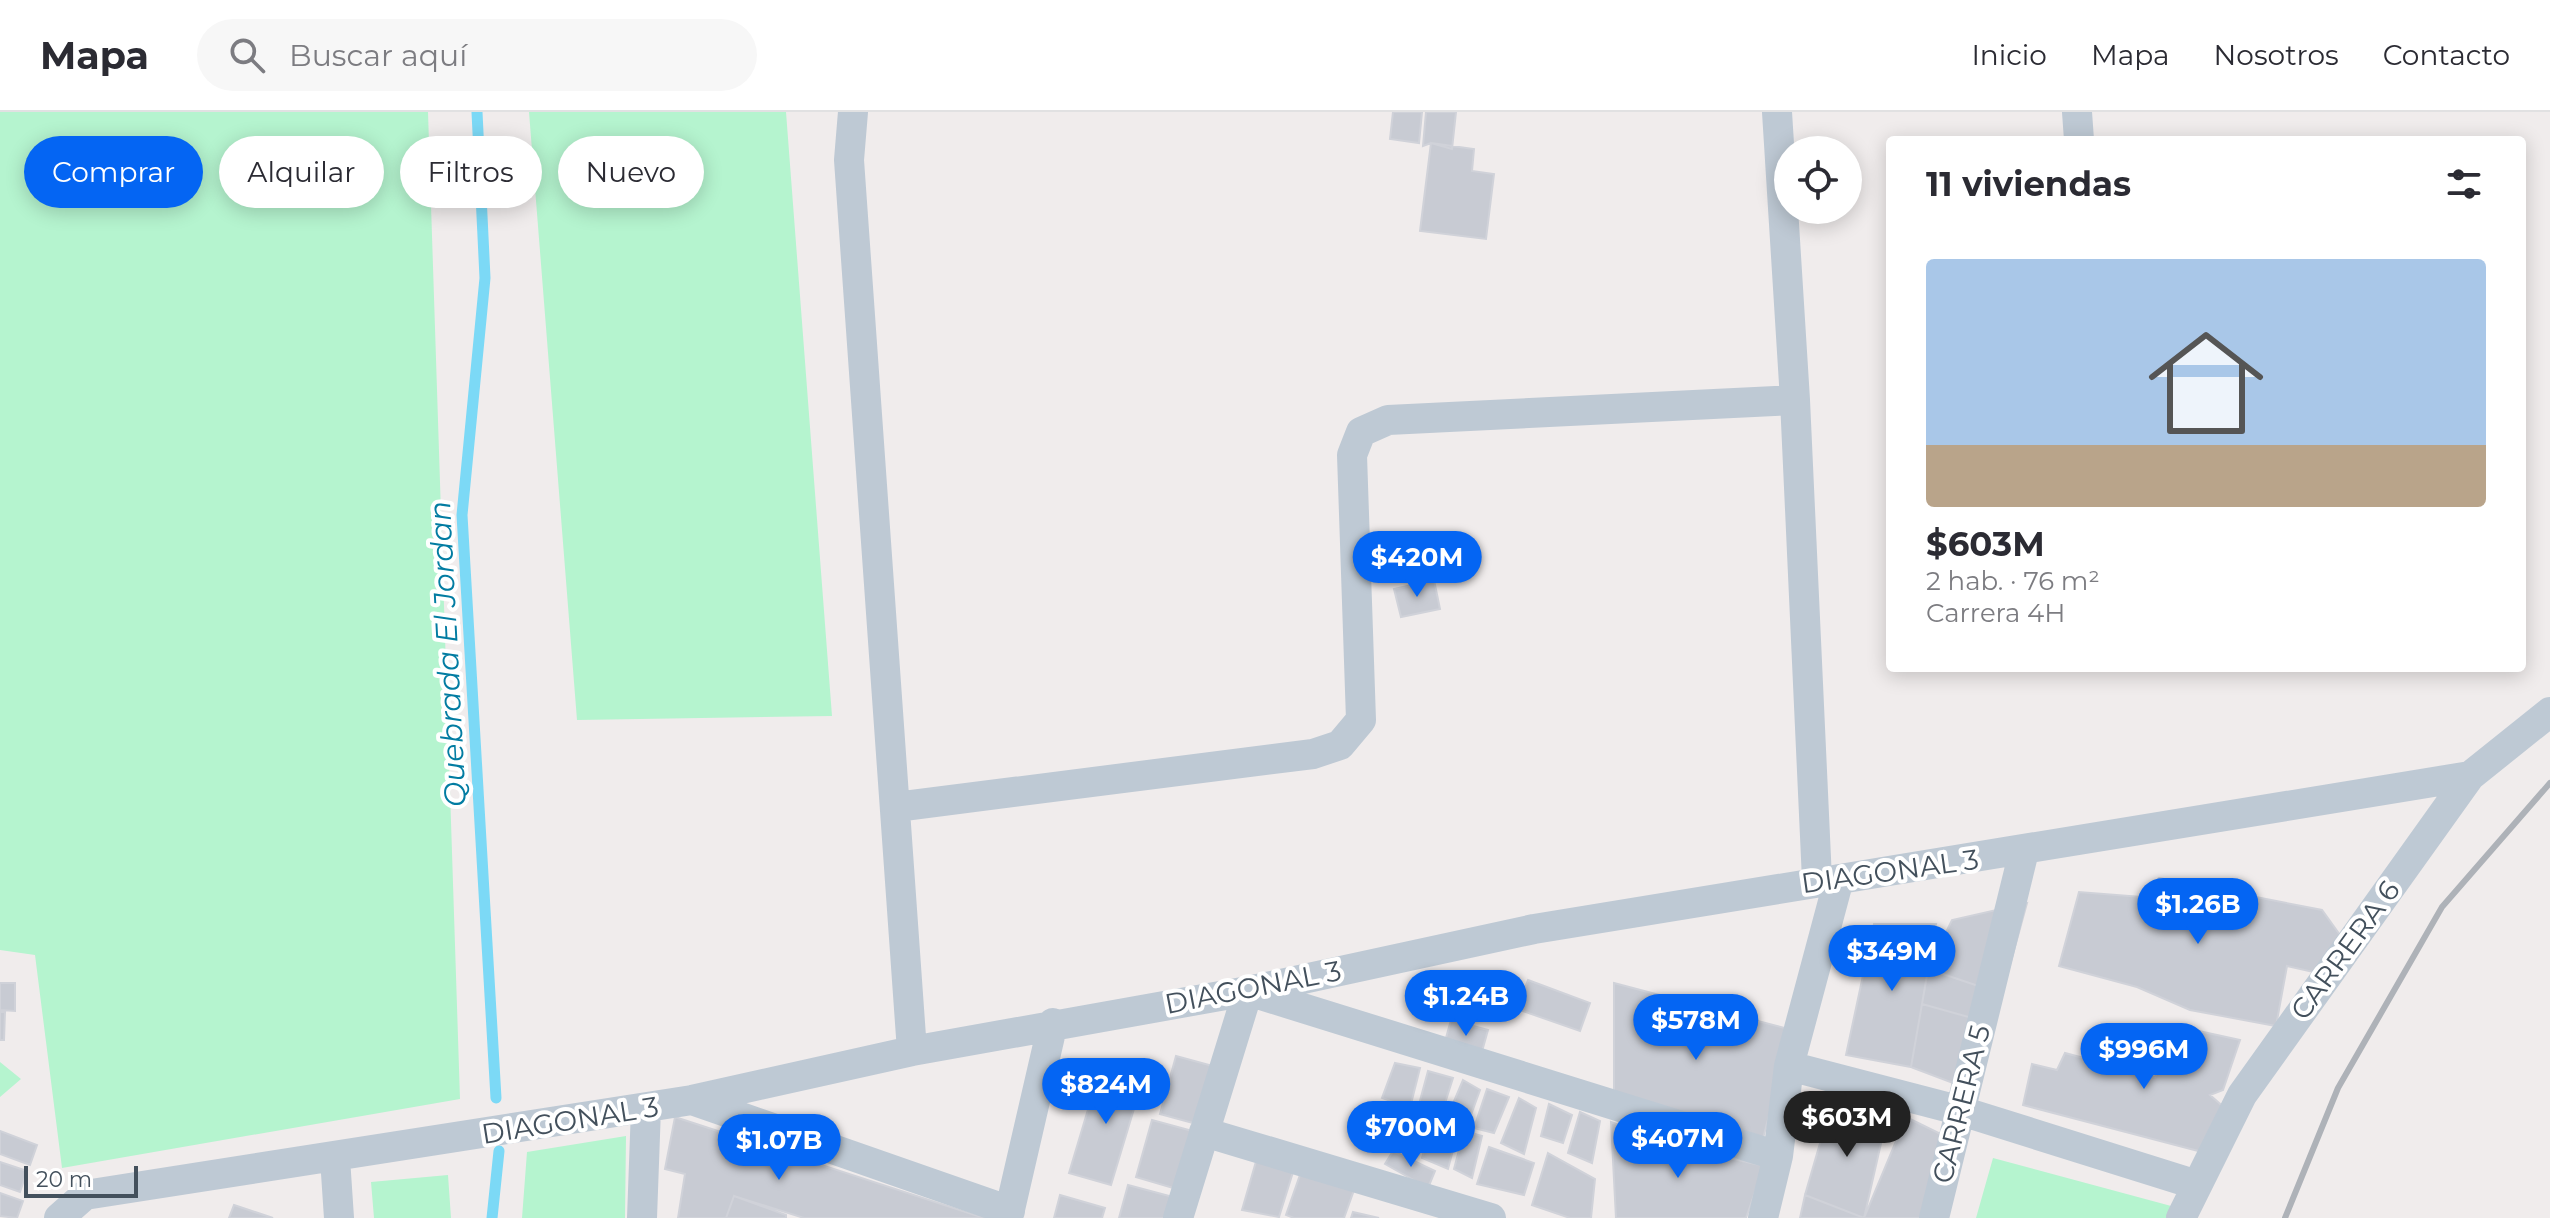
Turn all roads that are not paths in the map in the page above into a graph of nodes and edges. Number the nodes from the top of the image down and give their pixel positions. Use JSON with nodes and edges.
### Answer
{"nodes":[{"id":1,"x":853,"y":112,"type":"edge"},
{"id":2,"x":1777,"y":112,"type":"edge"},
{"id":3,"x":2077,"y":112,"type":"edge"},
{"id":4,"x":2079,"y":136,"type":"edge"},
{"id":5,"x":1795,"y":400,"type":"junction"},
{"id":6,"x":2550,"y":712,"type":"edge"},
{"id":7,"x":2470,"y":776,"type":"junction"},
{"id":8,"x":896,"y":807,"type":"junction"},
{"id":9,"x":2024,"y":851,"type":"junction"},
{"id":10,"x":1828,"y":880,"type":"junction"},
{"id":11,"x":1248,"y":991,"type":"junction"},
{"id":12,"x":1053,"y":1023,"type":"junction"},
{"id":13,"x":912,"y":1051,"type":"junction"},
{"id":14,"x":1789,"y":1066,"type":"junction"},
{"id":15,"x":692,"y":1100,"type":"junction"},
{"id":16,"x":646,"y":1108,"type":"junction"},
{"id":17,"x":1958,"y":1110,"type":"junction"},
{"id":18,"x":1204,"y":1132,"type":"junction"},
{"id":19,"x":1778,"y":1156,"type":"junction"},
{"id":20,"x":335,"y":1158,"type":"junction"},
{"id":21,"x":2194,"y":1184,"type":"junction"},
{"id":22,"x":1009,"y":1214,"type":"edge"},
{"id":23,"x":59,"y":1218,"type":"edge"},
{"id":24,"x":339,"y":1218,"type":"edge"},
{"id":25,"x":642,"y":1218,"type":"edge"},
{"id":26,"x":1178,"y":1218,"type":"edge"},
{"id":27,"x":1491,"y":1218,"type":"edge"},
{"id":28,"x":1763,"y":1218,"type":"edge"},
{"id":29,"x":1934,"y":1218,"type":"edge"},
{"id":30,"x":2181,"y":1218,"type":"edge"}],
"edges":[{"from":1,"to":8,"type":"street"},
{"from":2,"to":5,"type":"street"},
{"from":3,"to":4,"type":"street"},
{"from":5,"to":8,"type":"street"},
{"from":5,"to":10,"type":"street"},
{"from":6,"to":7,"type":"street","name":"CARRERA 6"},
{"from":7,"to":9,"type":"street","name":"DIAGONAL 3"},
{"from":7,"to":21,"type":"street","name":"CARRERA 6"},
{"from":8,"to":13,"type":"street"},
{"from":9,"to":10,"type":"street","name":"DIAGONAL 3"},
{"from":9,"to":17,"type":"street","name":"CARRERA 5"},
{"from":10,"to":11,"type":"street","name":"DIAGONAL 3"},
{"from":10,"to":14,"type":"street"},
{"from":11,"to":12,"type":"street","name":"DIAGONAL 3"},
{"from":11,"to":18,"type":"street"},
{"from":11,"to":19,"type":"street"},
{"from":12,"to":13,"type":"street","name":"DIAGONAL 3"},
{"from":12,"to":22,"type":"street"},
{"from":13,"to":15,"type":"street","name":"DIAGONAL 3"},
{"from":14,"to":17,"type":"street"},
{"from":14,"to":19,"type":"street"},
{"from":15,"to":16,"type":"street","name":"DIAGONAL 3"},
{"from":15,"to":22,"type":"street"},
{"from":16,"to":20,"type":"street","name":"DIAGONAL 3"},
{"from":16,"to":25,"type":"street"},
{"from":17,"to":21,"type":"street"},
{"from":17,"to":29,"type":"street","name":"CARRERA 5"},
{"from":18,"to":26,"type":"street"},
{"from":18,"to":27,"type":"street"},
{"from":19,"to":28,"type":"street"},
{"from":20,"to":23,"type":"street","name":"DIAGONAL 3"},
{"from":20,"to":24,"type":"street"},
{"from":21,"to":30,"type":"street","name":"CARRERA 6"}]}
